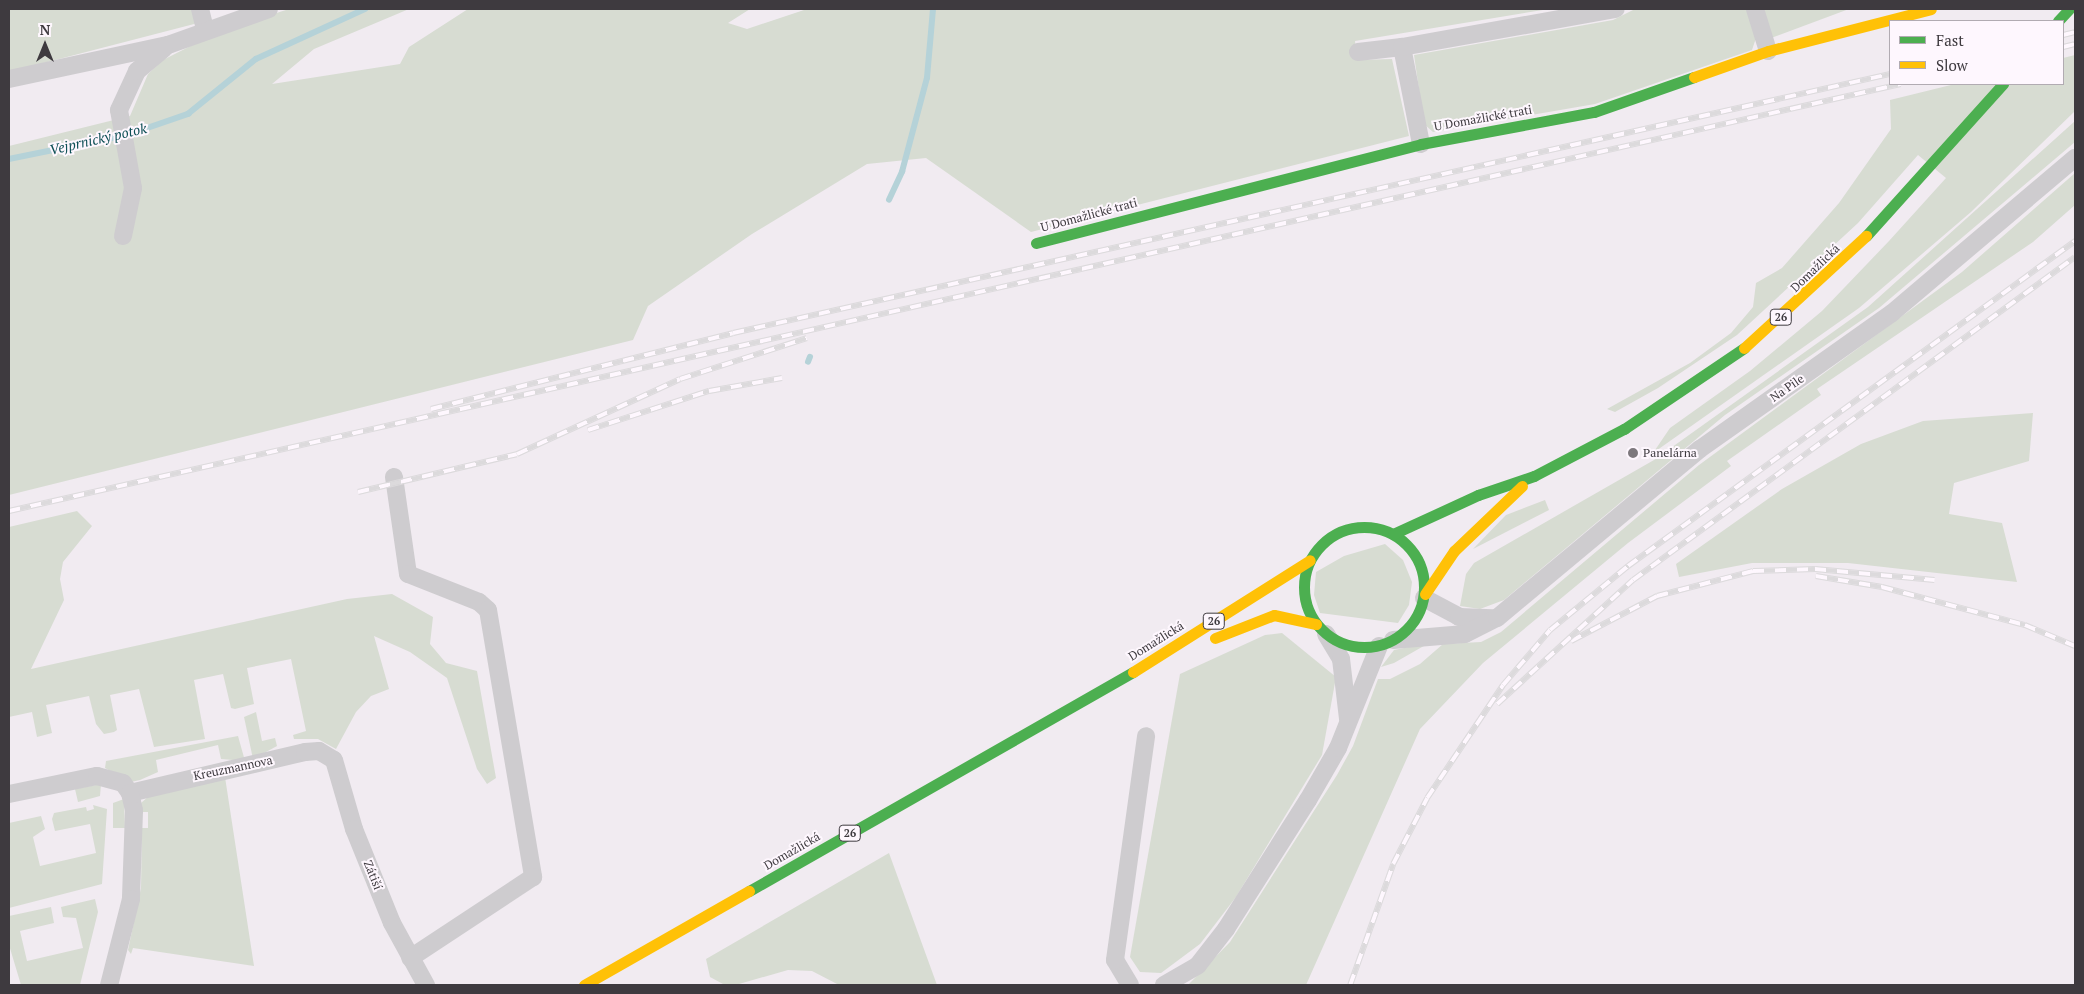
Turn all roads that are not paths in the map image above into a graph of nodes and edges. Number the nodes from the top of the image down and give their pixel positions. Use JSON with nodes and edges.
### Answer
{"nodes":[{"id":1,"x":200,"y":9,"type":"edge"},
{"id":2,"x":269,"y":9,"type":"edge"},
{"id":3,"x":1616,"y":9,"type":"edge"},
{"id":4,"x":1755,"y":9,"type":"edge"},
{"id":5,"x":1932,"y":9,"type":"edge"},
{"id":6,"x":2069,"y":9,"type":"edge"},
{"id":7,"x":1889,"y":20,"type":"edge"},
{"id":8,"x":1889,"y":20,"type":"edge"},
{"id":9,"x":2059,"y":20,"type":"edge"},
{"id":10,"x":205,"y":29,"type":"junction"},
{"id":11,"x":168,"y":45,"type":"junction"},
{"id":12,"x":1402,"y":47,"type":"junction"},
{"id":13,"x":1768,"y":51,"type":"junction"},
{"id":14,"x":1358,"y":52,"type":"dead end"},
{"id":15,"x":9,"y":80,"type":"edge"},
{"id":16,"x":2002,"y":85,"type":"edge"},
{"id":17,"x":1421,"y":144,"type":"junction"},
{"id":18,"x":2075,"y":158,"type":"edge"},
{"id":19,"x":123,"y":236,"type":"dead end"},
{"id":20,"x":1036,"y":243,"type":"dead end"},
{"id":21,"x":1534,"y":476,"type":"junction"},
{"id":22,"x":394,"y":477,"type":"dead end"},
{"id":23,"x":1393,"y":534,"type":"junction"},
{"id":24,"x":1310,"y":560,"type":"junction"},
{"id":25,"x":1424,"y":596,"type":"junction"},
{"id":26,"x":1498,"y":618,"type":"junction"},
{"id":27,"x":1321,"y":629,"type":"junction"},
{"id":28,"x":1386,"y":643,"type":"junction"},
{"id":29,"x":1118,"y":682,"type":"junction"},
{"id":30,"x":1348,"y":722,"type":"junction"},
{"id":31,"x":1146,"y":736,"type":"dead end"},
{"id":32,"x":334,"y":760,"type":"joint"},
{"id":33,"x":130,"y":793,"type":"junction"},
{"id":34,"x":9,"y":794,"type":"edge"},
{"id":35,"x":410,"y":958,"type":"junction"},
{"id":36,"x":109,"y":985,"type":"edge"},
{"id":37,"x":426,"y":985,"type":"edge"},
{"id":38,"x":584,"y":985,"type":"edge"},
{"id":39,"x":1130,"y":985,"type":"edge"},
{"id":40,"x":1164,"y":985,"type":"edge"}],
"edges":[{"from":1,"to":10,"type":"street"},
{"from":2,"to":10,"type":"street"},
{"from":3,"to":12,"type":"street"},
{"from":4,"to":13,"type":"street"},
{"from":5,"to":7,"type":"main road","name":"U Domažlické trati"},
{"from":6,"to":9,"type":"main road"},
{"from":8,"to":13,"type":"main road","name":"U Domažlické trati"},
{"from":10,"to":11,"type":"street"},
{"from":11,"to":15,"type":"street"},
{"from":11,"to":19,"type":"street"},
{"from":12,"to":14,"type":"street"},
{"from":12,"to":17,"type":"street"},
{"from":13,"to":17,"type":"main road","name":"U Domažlické trati"},
{"from":16,"to":21,"type":"main road","name":"Domažlická","number":"26"},
{"from":17,"to":20,"type":"main road","name":"U Domažlické trati"},
{"from":18,"to":26,"type":"street","name":"Na Pile"},
{"from":21,"to":23,"type":"main road","name":"Domažlická","number":"26"},
{"from":21,"to":25,"type":"main road","name":"Domažlická","number":"26"},
{"from":22,"to":35,"type":"street"},
{"from":23,"to":24,"type":"main road","name":"Domažlická","number":"26"},
{"from":23,"to":25,"type":"main road","name":"Domažlická","number":"26"},
{"from":24,"to":27,"type":"main road"},
{"from":24,"to":29,"type":"main road","name":"Domažlická","number":"26"},
{"from":25,"to":26,"type":"street"},
{"from":25,"to":28,"type":"main road","name":"Domažlická","number":"26"},
{"from":26,"to":28,"type":"street","name":"Na Pile"},
{"from":27,"to":28,"type":"main road","name":"Domažlická","number":"26"},
{"from":27,"to":29,"type":"main road","name":"Domažlická","number":"26"},
{"from":27,"to":30,"type":"street"},
{"from":28,"to":30,"type":"street"},
{"from":29,"to":38,"type":"main road","name":"Domažlická","number":"26"},
{"from":30,"to":40,"type":"street"},
{"from":31,"to":39,"type":"street"},
{"from":32,"to":33,"type":"street","name":"Kreuzmannova"},
{"from":32,"to":35,"type":"street","name":"Zátiší"},
{"from":33,"to":34,"type":"street"},
{"from":33,"to":36,"type":"street"},
{"from":35,"to":37,"type":"street","name":"Zátiší"}]}
